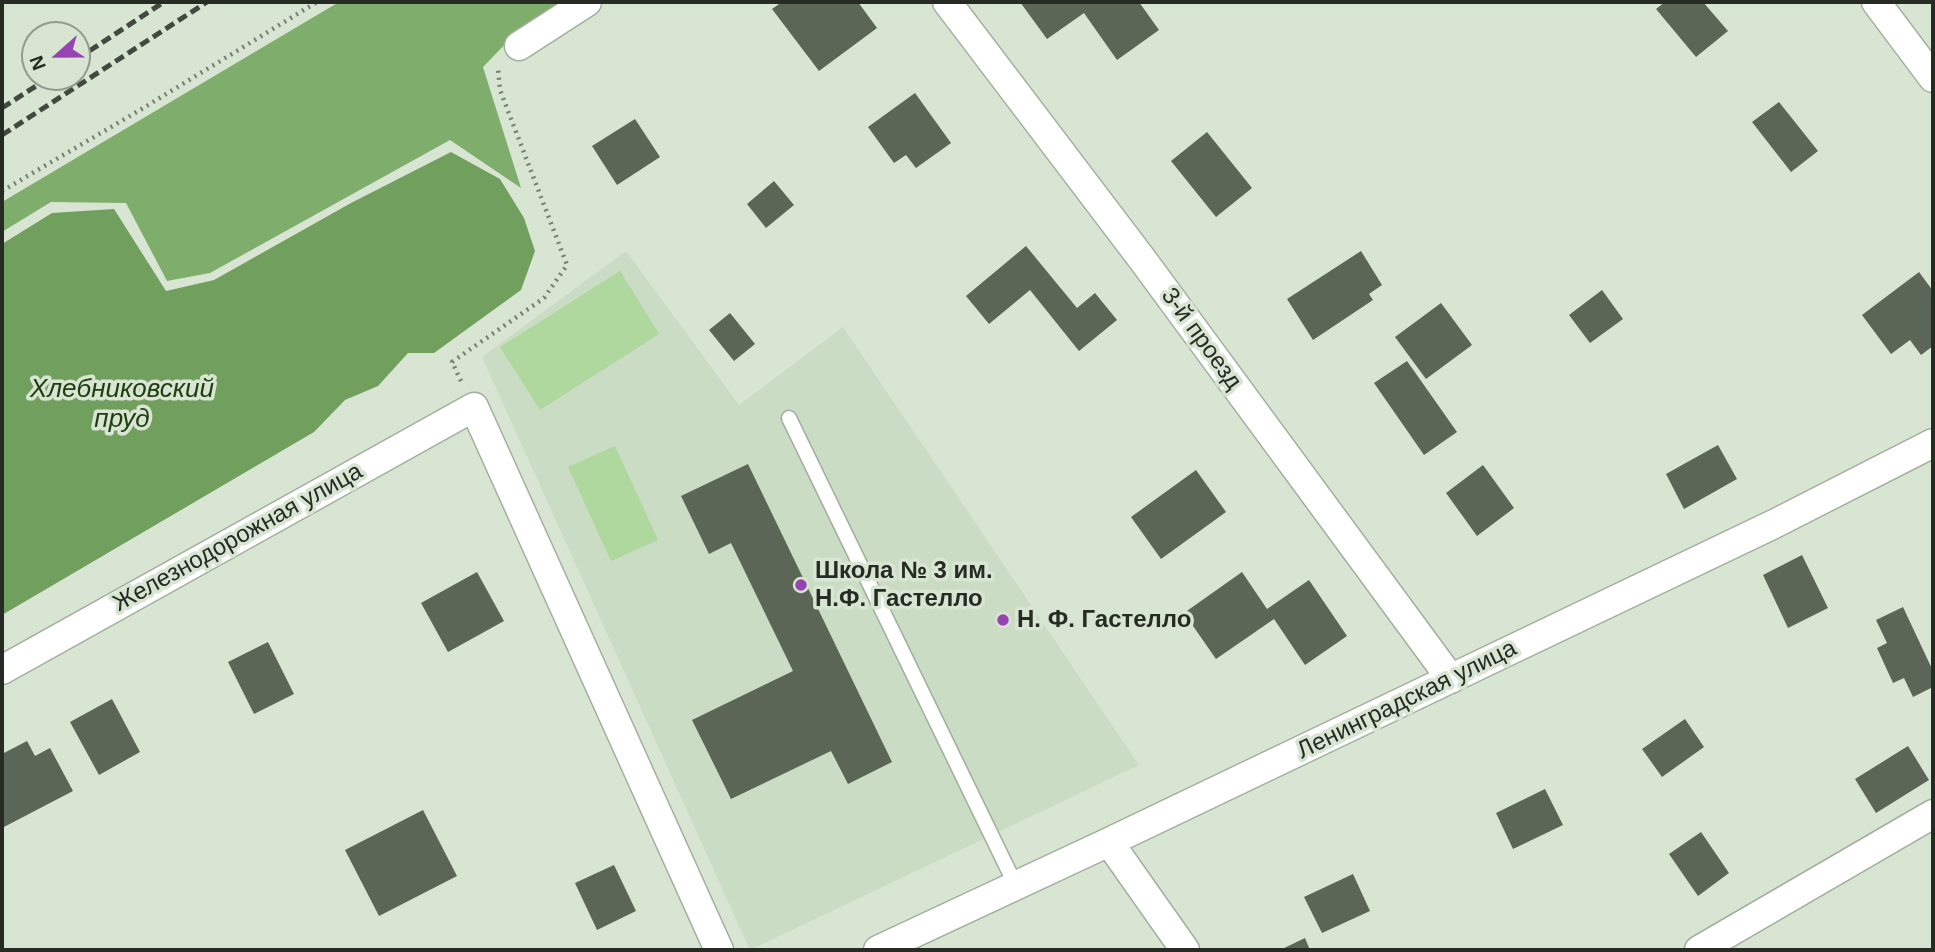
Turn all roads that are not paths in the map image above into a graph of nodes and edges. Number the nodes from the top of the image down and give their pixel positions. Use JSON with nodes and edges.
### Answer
{"nodes":[{"id":1,"x":587,"y":2,"type":"edge"},
{"id":2,"x":947,"y":2,"type":"edge"},
{"id":3,"x":1876,"y":2,"type":"edge"},
{"id":4,"x":519,"y":47,"type":"road end"},
{"id":5,"x":1933,"y":78,"type":"edge"},
{"id":6,"x":789,"y":418,"type":"dead end"},
{"id":7,"x":1933,"y":443,"type":"edge"},
{"id":8,"x":2,"y":670,"type":"edge"},
{"id":9,"x":1451,"y":679,"type":"junction"},
{"id":10,"x":1933,"y":814,"type":"edge"},
{"id":11,"x":1109,"y":842,"type":"junction"},
{"id":12,"x":1016,"y":886,"type":"junction"},
{"id":13,"x":719,"y":950,"type":"edge"},
{"id":14,"x":878,"y":950,"type":"edge"},
{"id":15,"x":1185,"y":950,"type":"edge"},
{"id":16,"x":1699,"y":950,"type":"edge"}],
"edges":[{"from":1,"to":4,"type":"street"},
{"from":2,"to":9,"type":"street","name":"3-й проезд"},
{"from":3,"to":5,"type":"street"},
{"from":6,"to":12,"type":"lane"},
{"from":7,"to":9,"type":"street","name":"Ленинградская улица"},
{"from":8,"to":13,"type":"street","name":"Железнодорожная улица"},
{"from":9,"to":11,"type":"street","name":"Ленинградская улица"},
{"from":10,"to":16,"type":"street"},
{"from":11,"to":12,"type":"street","name":"Ленинградская улица"},
{"from":11,"to":15,"type":"street"},
{"from":12,"to":14,"type":"street","name":"Ленинградская улица"}]}
